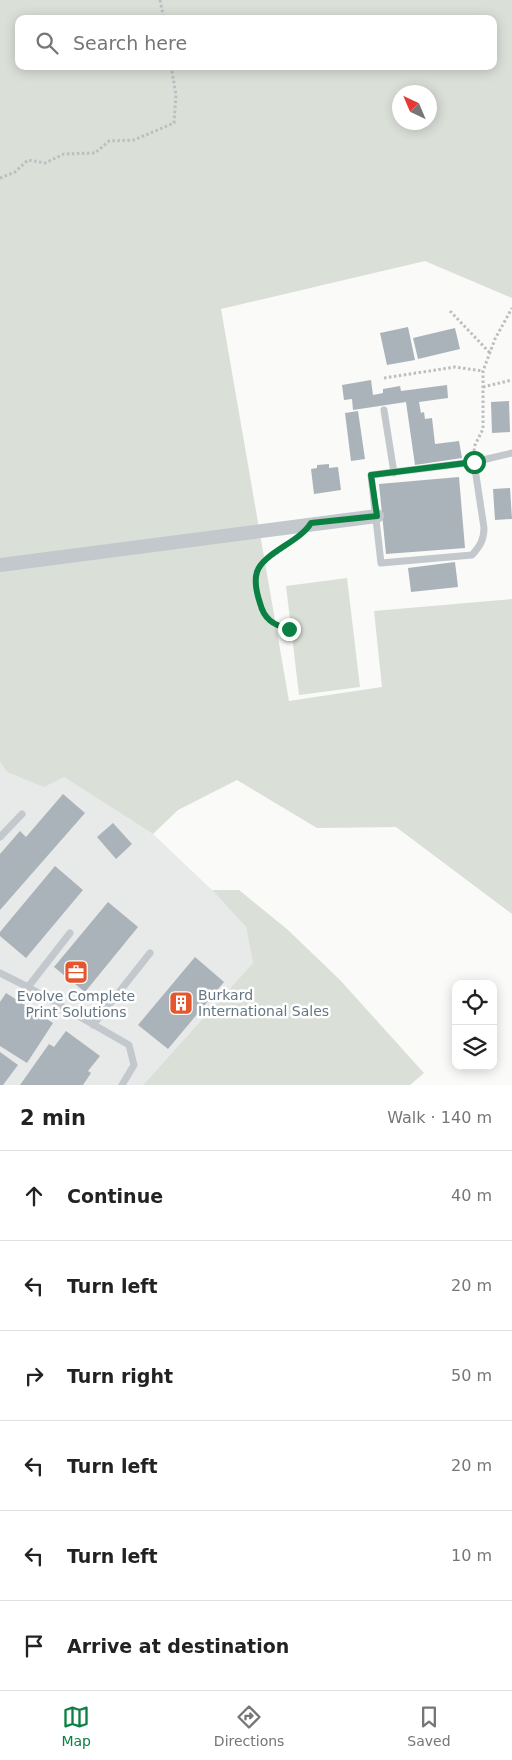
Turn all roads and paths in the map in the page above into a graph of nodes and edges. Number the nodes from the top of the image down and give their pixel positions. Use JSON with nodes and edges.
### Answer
{"nodes":[{"id":1,"x":160,"y":0,"type":"edge"},
{"id":2,"x":163,"y":15,"type":"edge"},
{"id":3,"x":172,"y":70,"type":"edge"},
{"id":4,"x":0,"y":178,"type":"edge"},
{"id":5,"x":512,"y":308,"type":"edge"},
{"id":6,"x":450,"y":311,"type":"dead end"},
{"id":7,"x":490,"y":352,"type":"junction"},
{"id":8,"x":483,"y":371,"type":"junction"},
{"id":9,"x":384,"y":378,"type":"dead end"},
{"id":10,"x":512,"y":380,"type":"edge"},
{"id":11,"x":483,"y":387,"type":"junction"},
{"id":12,"x":384,"y":410,"type":"dead end"},
{"id":13,"x":512,"y":453,"type":"edge"},
{"id":14,"x":474,"y":462,"type":"junction"},
{"id":15,"x":394,"y":473,"type":"junction"},
{"id":16,"x":377,"y":516,"type":"junction"},
{"id":17,"x":294,"y":541,"type":"dead end"},
{"id":18,"x":0,"y":564,"type":"edge"},
{"id":19,"x":289,"y":629,"type":"dead end"},
{"id":20,"x":22,"y":814,"type":"dead end"},
{"id":21,"x":0,"y":837,"type":"edge"},
{"id":22,"x":70,"y":933,"type":"dead end"},
{"id":23,"x":150,"y":953,"type":"dead end"},
{"id":24,"x":0,"y":973,"type":"edge"},
{"id":25,"x":28,"y":987,"type":"junction"},
{"id":26,"x":94,"y":1025,"type":"junction"},
{"id":27,"x":122,"y":1085,"type":"edge"}],
"edges":[{"from":1,"to":2,"type":"path"},
{"from":3,"to":4,"type":"path"},
{"from":5,"to":7,"type":"path"},
{"from":6,"to":7,"type":"path"},
{"from":7,"to":8,"type":"path"},
{"from":8,"to":9,"type":"path"},
{"from":8,"to":11,"type":"path"},
{"from":10,"to":11,"type":"path"},
{"from":11,"to":14,"type":"path"},
{"from":12,"to":15,"type":"lane"},
{"from":13,"to":14,"type":"lane"},
{"from":14,"to":15,"type":"lane"},
{"from":14,"to":16,"type":"lane"},
{"from":15,"to":16,"type":"lane"},
{"from":16,"to":18,"type":"street"},
{"from":17,"to":19,"type":"path"},
{"from":20,"to":21,"type":"lane"},
{"from":22,"to":25,"type":"lane"},
{"from":23,"to":26,"type":"lane"},
{"from":24,"to":25,"type":"lane"},
{"from":25,"to":26,"type":"lane"},
{"from":26,"to":27,"type":"lane"}]}
